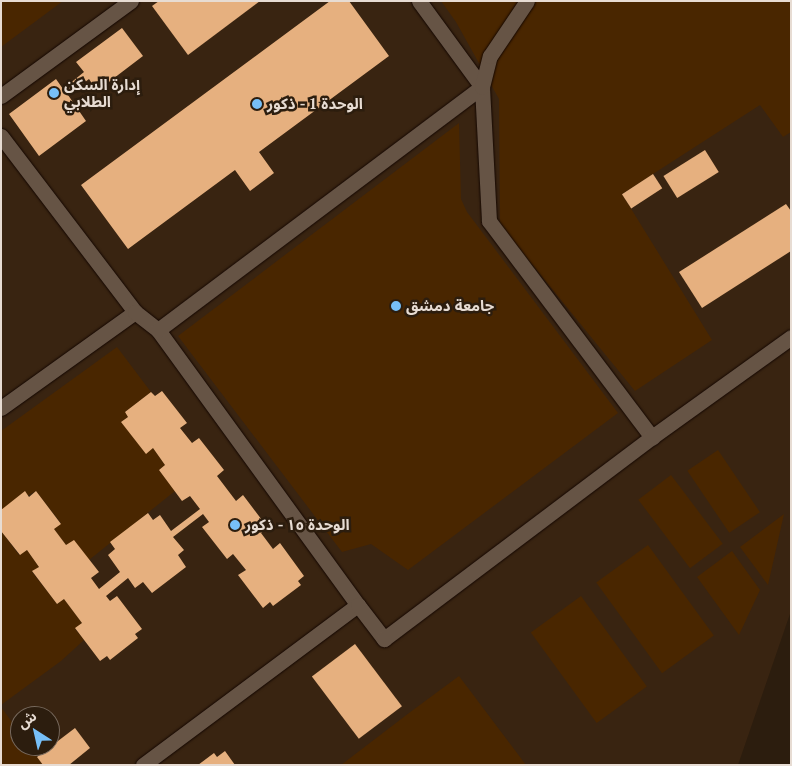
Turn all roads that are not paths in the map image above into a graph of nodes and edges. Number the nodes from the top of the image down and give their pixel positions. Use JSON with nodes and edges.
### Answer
{"nodes":[{"id":1,"x":131,"y":1,"type":"edge"},
{"id":2,"x":419,"y":1,"type":"edge"},
{"id":3,"x":527,"y":1,"type":"edge"},
{"id":4,"x":482,"y":88,"type":"junction"},
{"id":5,"x":1,"y":96,"type":"edge"},
{"id":6,"x":1,"y":136,"type":"edge"},
{"id":7,"x":135,"y":312,"type":"junction"},
{"id":8,"x":158,"y":330,"type":"junction"},
{"id":9,"x":791,"y":337,"type":"edge"},
{"id":10,"x":1,"y":408,"type":"edge"},
{"id":11,"x":652,"y":437,"type":"junction"},
{"id":12,"x":358,"y":605,"type":"junction"},
{"id":13,"x":143,"y":765,"type":"edge"}],
"edges":[{"from":1,"to":5,"type":"lane"},
{"from":2,"to":4,"type":"lane"},
{"from":3,"to":4,"type":"lane"},
{"from":4,"to":8,"type":"lane"},
{"from":4,"to":11,"type":"lane"},
{"from":6,"to":7,"type":"lane"},
{"from":7,"to":8,"type":"lane"},
{"from":7,"to":10,"type":"lane"},
{"from":8,"to":12,"type":"lane"},
{"from":9,"to":11,"type":"lane"},
{"from":11,"to":12,"type":"lane"},
{"from":12,"to":13,"type":"lane"}]}
